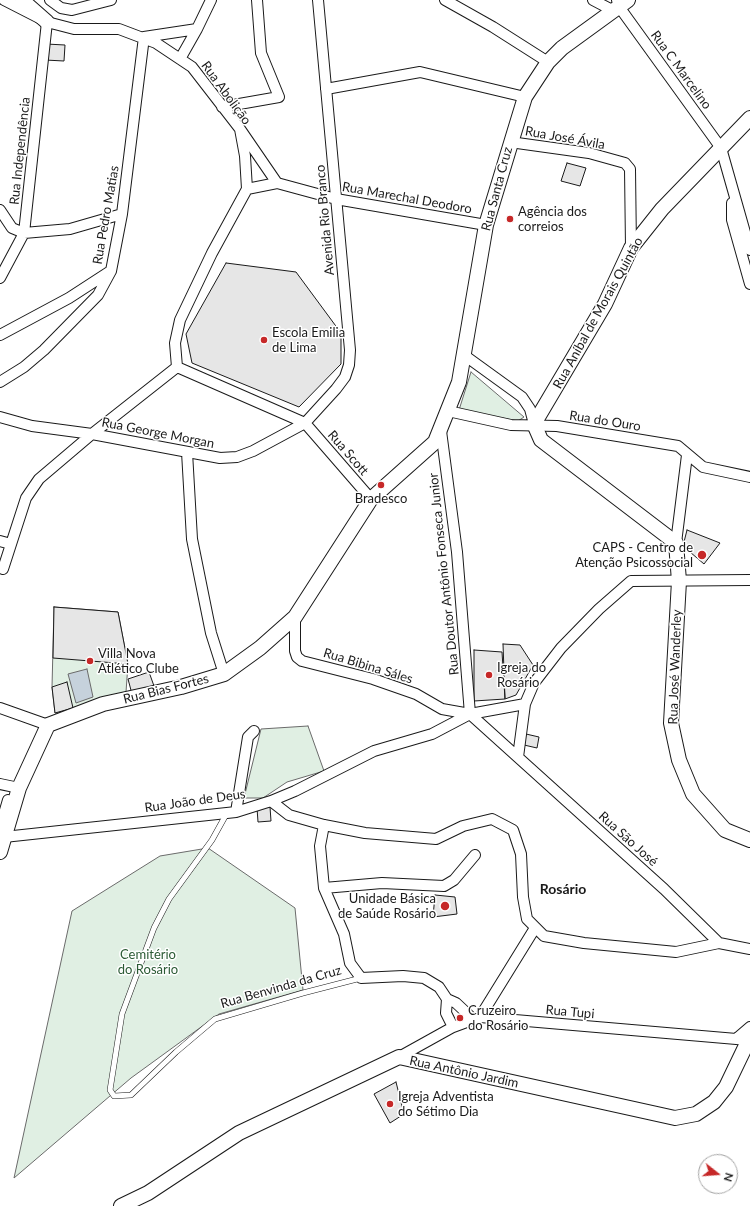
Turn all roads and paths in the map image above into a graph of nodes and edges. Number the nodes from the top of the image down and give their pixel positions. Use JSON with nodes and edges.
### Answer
{"nodes":[{"id":1,"x":4,"y":0,"type":"edge"},
{"id":2,"x":22,"y":0,"type":"edge"},
{"id":3,"x":50,"y":0,"type":"edge"},
{"id":4,"x":111,"y":0,"type":"edge"},
{"id":5,"x":211,"y":0,"type":"edge"},
{"id":6,"x":257,"y":0,"type":"edge"},
{"id":7,"x":318,"y":0,"type":"edge"},
{"id":8,"x":445,"y":0,"type":"edge"},
{"id":9,"x":594,"y":0,"type":"edge"},
{"id":10,"x":620,"y":5,"type":"edge"},
{"id":11,"x":47,"y":22,"type":"junction"},
{"id":12,"x":197,"y":30,"type":"junction"},
{"id":13,"x":144,"y":37,"type":"junction"},
{"id":14,"x":180,"y":58,"type":"junction"},
{"id":15,"x":548,"y":62,"type":"junction"},
{"id":16,"x":326,"y":89,"type":"junction"},
{"id":17,"x":525,"y":97,"type":"junction"},
{"id":18,"x":222,"y":107,"type":"junction"},
{"id":19,"x":750,"y":118,"type":"edge"},
{"id":20,"x":240,"y":129,"type":"junction"},
{"id":21,"x":510,"y":142,"type":"junction"},
{"id":22,"x":721,"y":148,"type":"junction"},
{"id":23,"x":277,"y":183,"type":"junction"},
{"id":24,"x":247,"y":189,"type":"junction"},
{"id":25,"x":732,"y":189,"type":"junction"},
{"id":26,"x":336,"y":199,"type":"junction"},
{"id":27,"x":0,"y":210,"type":"edge"},
{"id":28,"x":122,"y":214,"type":"junction"},
{"id":29,"x":486,"y":225,"type":"junction"},
{"id":30,"x":24,"y":233,"type":"junction"},
{"id":31,"x":631,"y":248,"type":"junction"},
{"id":32,"x":750,"y":250,"type":"edge"},
{"id":33,"x":111,"y":271,"type":"junction"},
{"id":34,"x":0,"y":278,"type":"edge"},
{"id":35,"x":750,"y":284,"type":"edge"},
{"id":36,"x":0,"y":336,"type":"edge"},
{"id":37,"x":464,"y":355,"type":"junction"},
{"id":38,"x":178,"y":367,"type":"junction"},
{"id":39,"x":0,"y":382,"type":"edge"},
{"id":40,"x":448,"y":411,"type":"junction"},
{"id":41,"x":0,"y":417,"type":"edge"},
{"id":42,"x":305,"y":424,"type":"junction"},
{"id":43,"x":534,"y":424,"type":"junction"},
{"id":44,"x":440,"y":431,"type":"junction"},
{"id":45,"x":92,"y":434,"type":"junction"},
{"id":46,"x":187,"y":452,"type":"junction"},
{"id":47,"x":687,"y":455,"type":"junction"},
{"id":48,"x":750,"y":477,"type":"edge"},
{"id":49,"x":371,"y":499,"type":"junction"},
{"id":50,"x":0,"y":541,"type":"edge"},
{"id":51,"x":676,"y":543,"type":"junction"},
{"id":52,"x":11,"y":544,"type":"junction"},
{"id":53,"x":3,"y":569,"type":"dead end"},
{"id":54,"x":750,"y":580,"type":"edge"},
{"id":55,"x":679,"y":581,"type":"junction"},
{"id":56,"x":295,"y":617,"type":"junction"},
{"id":57,"x":224,"y":674,"type":"junction"},
{"id":58,"x":525,"y":704,"type":"junction"},
{"id":59,"x":0,"y":708,"type":"edge"},
{"id":60,"x":470,"y":714,"type":"junction"},
{"id":61,"x":48,"y":724,"type":"junction"},
{"id":62,"x":254,"y":731,"type":"dead end"},
{"id":63,"x":518,"y":758,"type":"junction"},
{"id":64,"x":0,"y":784,"type":"edge"},
{"id":65,"x":16,"y":787,"type":"junction"},
{"id":66,"x":271,"y":801,"type":"junction"},
{"id":67,"x":232,"y":812,"type":"junction"},
{"id":68,"x":324,"y":825,"type":"junction"},
{"id":69,"x":1,"y":833,"type":"edge"},
{"id":70,"x":750,"y":840,"type":"edge"},
{"id":71,"x":0,"y":852,"type":"edge"},
{"id":72,"x":475,"y":855,"type":"dead end"},
{"id":73,"x":324,"y":888,"type":"junction"},
{"id":74,"x":535,"y":928,"type":"junction"},
{"id":75,"x":719,"y":943,"type":"junction"},
{"id":76,"x":750,"y":949,"type":"edge"},
{"id":77,"x":361,"y":978,"type":"junction"},
{"id":78,"x":447,"y":999,"type":"junction"},
{"id":79,"x":477,"y":1018,"type":"junction"},
{"id":80,"x":453,"y":1027,"type":"junction"},
{"id":81,"x":746,"y":1036,"type":"edge"},
{"id":82,"x":399,"y":1058,"type":"junction"},
{"id":83,"x":148,"y":1193,"type":"junction"},
{"id":84,"x":121,"y":1206,"type":"edge"},
{"id":85,"x":143,"y":1206,"type":"edge"}],
"edges":[{"from":1,"to":11,"type":"street","name":"Rua Abolição"},
{"from":2,"to":11,"type":"street"},
{"from":3,"to":4,"type":"street"},
{"from":5,"to":12,"type":"street"},
{"from":6,"to":18,"type":"street"},
{"from":7,"to":16,"type":"street","name":"Avenida Rio Branco"},
{"from":8,"to":15,"type":"street"},
{"from":9,"to":10,"type":"street"},
{"from":10,"to":15,"type":"street","name":"Rua Santa Cruz"},
{"from":10,"to":22,"type":"street","name":"Rua C Marcelino"},
{"from":11,"to":13,"type":"street","name":"Rua Abolição"},
{"from":11,"to":30,"type":"street","name":"Rua Independência"},
{"from":12,"to":13,"type":"street"},
{"from":12,"to":14,"type":"street"},
{"from":13,"to":14,"type":"street","name":"Rua Abolição"},
{"from":13,"to":28,"type":"street","name":"Rua Pedro Matias"},
{"from":14,"to":18,"type":"street","name":"Rua Abolição"},
{"from":15,"to":17,"type":"street","name":"Rua Santa Cruz"},
{"from":16,"to":17,"type":"street"},
{"from":16,"to":26,"type":"street","name":"Avenida Rio Branco"},
{"from":17,"to":21,"type":"street","name":"Rua Santa Cruz"},
{"from":18,"to":20,"type":"street","name":"Rua Abolição"},
{"from":19,"to":22,"type":"street","name":"Rua Aníbal de Morais Quintão"},
{"from":20,"to":23,"type":"street"},
{"from":20,"to":24,"type":"street","name":"Rua Abolição"},
{"from":21,"to":29,"type":"street","name":"Rua Santa Cruz"},
{"from":21,"to":31,"type":"street","name":"Rua José Ávila"},
{"from":22,"to":25,"type":"street"},
{"from":22,"to":31,"type":"street","name":"Rua Aníbal de Morais Quintão"},
{"from":23,"to":24,"type":"street","name":"Rua Marechal Deodoro"},
{"from":23,"to":26,"type":"street","name":"Rua Marechal Deodoro"},
{"from":24,"to":38,"type":"street"},
{"from":25,"to":32,"type":"street"},
{"from":25,"to":35,"type":"street"},
{"from":26,"to":29,"type":"street","name":"Rua Marechal Deodoro"},
{"from":26,"to":42,"type":"street","name":"Avenida Rio Branco"},
{"from":27,"to":30,"type":"street"},
{"from":28,"to":30,"type":"street"},
{"from":28,"to":33,"type":"street","name":"Rua Pedro Matias"},
{"from":29,"to":37,"type":"street","name":"Rua Santa Cruz"},
{"from":30,"to":34,"type":"street","name":"Rua Independência"},
{"from":31,"to":43,"type":"street","name":"Rua Aníbal de Morais Quintão"},
{"from":33,"to":36,"type":"street","name":"Rua Pedro Matias"},
{"from":33,"to":39,"type":"street"},
{"from":37,"to":40,"type":"street","name":"Rua Santa Cruz"},
{"from":37,"to":43,"type":"street"},
{"from":38,"to":42,"type":"street"},
{"from":38,"to":45,"type":"street"},
{"from":40,"to":43,"type":"street","name":"Rua do Ouro"},
{"from":40,"to":44,"type":"street","name":"Rua Bias Fortes"},
{"from":41,"to":45,"type":"street","name":"Rua George Morgan"},
{"from":42,"to":46,"type":"street","name":"Rua George Morgan"},
{"from":42,"to":49,"type":"street","name":"Rua Scott"},
{"from":43,"to":47,"type":"street","name":"Rua do Ouro"},
{"from":43,"to":51,"type":"street"},
{"from":44,"to":49,"type":"street","name":"Rua Bias Fortes"},
{"from":44,"to":60,"type":"street","name":"Rua Doutor Antônio Fonseca Junior"},
{"from":45,"to":46,"type":"street","name":"Rua George Morgan"},
{"from":45,"to":52,"type":"street"},
{"from":46,"to":57,"type":"street"},
{"from":47,"to":48,"type":"street","name":"Rua do Ouro"},
{"from":47,"to":51,"type":"street"},
{"from":49,"to":56,"type":"street","name":"Rua Bias Fortes"},
{"from":50,"to":52,"type":"street"},
{"from":51,"to":55,"type":"street","name":"Rua José Wanderley"},
{"from":52,"to":53,"type":"street"},
{"from":54,"to":55,"type":"street"},
{"from":55,"to":58,"type":"street"},
{"from":55,"to":70,"type":"street","name":"Rua José Wanderley"},
{"from":56,"to":57,"type":"street","name":"Rua Bias Fortes"},
{"from":56,"to":60,"type":"street","name":"Rua Bibina Sáles"},
{"from":57,"to":61,"type":"street","name":"Rua Bias Fortes"},
{"from":58,"to":60,"type":"street"},
{"from":58,"to":63,"type":"street"},
{"from":59,"to":61,"type":"street"},
{"from":60,"to":63,"type":"street","name":"Rua São José"},
{"from":60,"to":66,"type":"street","name":"Rua João de Deus"},
{"from":61,"to":65,"type":"street"},
{"from":62,"to":67,"type":"street"},
{"from":63,"to":75,"type":"street","name":"Rua São José"},
{"from":64,"to":65,"type":"street"},
{"from":65,"to":69,"type":"street"},
{"from":66,"to":67,"type":"street","name":"Rua João de Deus"},
{"from":66,"to":68,"type":"street"},
{"from":67,"to":69,"type":"street","name":"Rua João de Deus"},
{"from":67,"to":77,"type":"lane","name":"Rua Benvinda da Cruz"},
{"from":68,"to":73,"type":"street"},
{"from":68,"to":74,"type":"street"},
{"from":69,"to":71,"type":"street"},
{"from":72,"to":73,"type":"street"},
{"from":73,"to":77,"type":"street"},
{"from":74,"to":75,"type":"street"},
{"from":74,"to":79,"type":"street"},
{"from":75,"to":76,"type":"street"},
{"from":77,"to":78,"type":"street","name":"Rua Benvinda da Cruz"},
{"from":78,"to":79,"type":"street","name":"Rua Benvinda da Cruz"},
{"from":78,"to":80,"type":"street"},
{"from":79,"to":80,"type":"street","name":"Rua Tupi"},
{"from":79,"to":81,"type":"street","name":"Rua Tupi"},
{"from":80,"to":82,"type":"street","name":"Rua Tupi"},
{"from":81,"to":82,"type":"street","name":"Rua Antônio Jardim"},
{"from":82,"to":83,"type":"street","name":"Rua Antônio Jardim"},
{"from":83,"to":84,"type":"street","name":"Rua Antônio Jardim"},
{"from":83,"to":85,"type":"street"}]}
